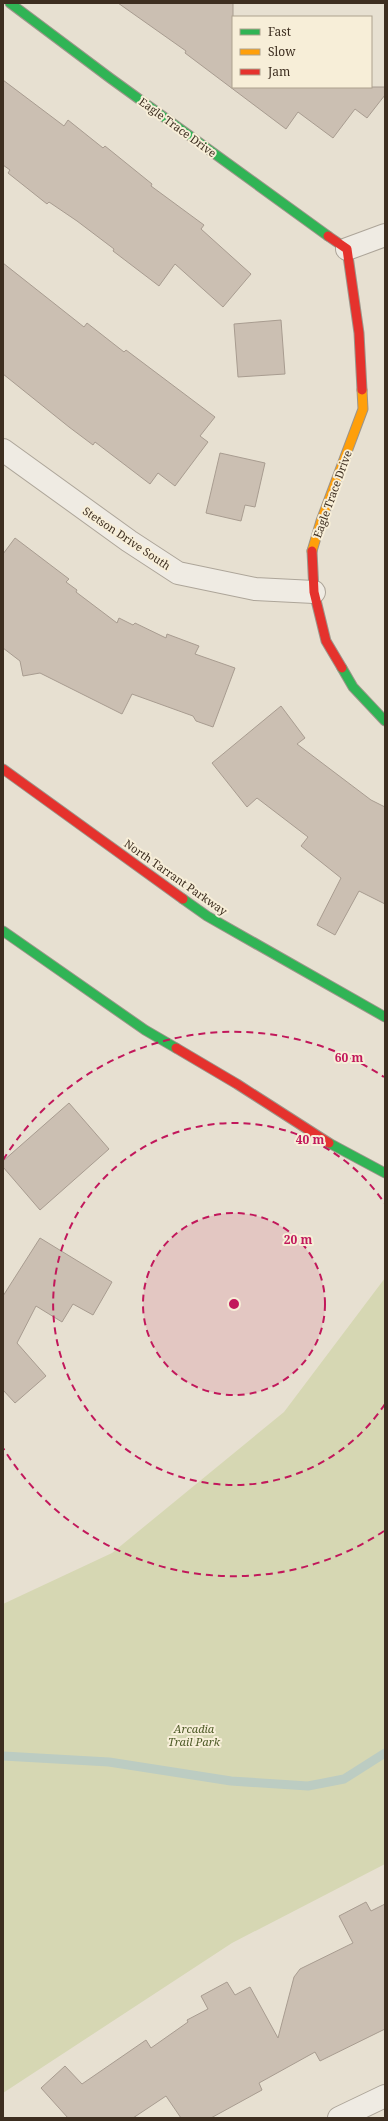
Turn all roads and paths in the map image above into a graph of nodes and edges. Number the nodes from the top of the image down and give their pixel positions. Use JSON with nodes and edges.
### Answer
{"nodes":[{"id":1,"x":10,"y":3,"type":"edge"},
{"id":2,"x":385,"y":235,"type":"edge"},
{"id":3,"x":347,"y":249,"type":"junction"},
{"id":4,"x":3,"y":450,"type":"edge"},
{"id":5,"x":314,"y":592,"type":"junction"},
{"id":6,"x":385,"y":721,"type":"edge"},
{"id":7,"x":3,"y":769,"type":"edge"},
{"id":8,"x":3,"y":931,"type":"edge"},
{"id":9,"x":385,"y":1017,"type":"edge"},
{"id":10,"x":385,"y":1173,"type":"edge"},
{"id":11,"x":385,"y":2096,"type":"edge"},
{"id":12,"x":340,"y":2118,"type":"edge"}],
"edges":[{"from":1,"to":3,"type":"street","name":"Eagle Trace Drive"},
{"from":2,"to":3,"type":"street"},
{"from":3,"to":5,"type":"street","name":"Eagle Trace Drive"},
{"from":4,"to":5,"type":"street","name":"Stetson Drive South"},
{"from":5,"to":6,"type":"street","name":"Eagle Trace Drive"},
{"from":7,"to":9,"type":"street","name":"North Tarrant Parkway"},
{"from":8,"to":10,"type":"street"},
{"from":11,"to":12,"type":"street"}]}
